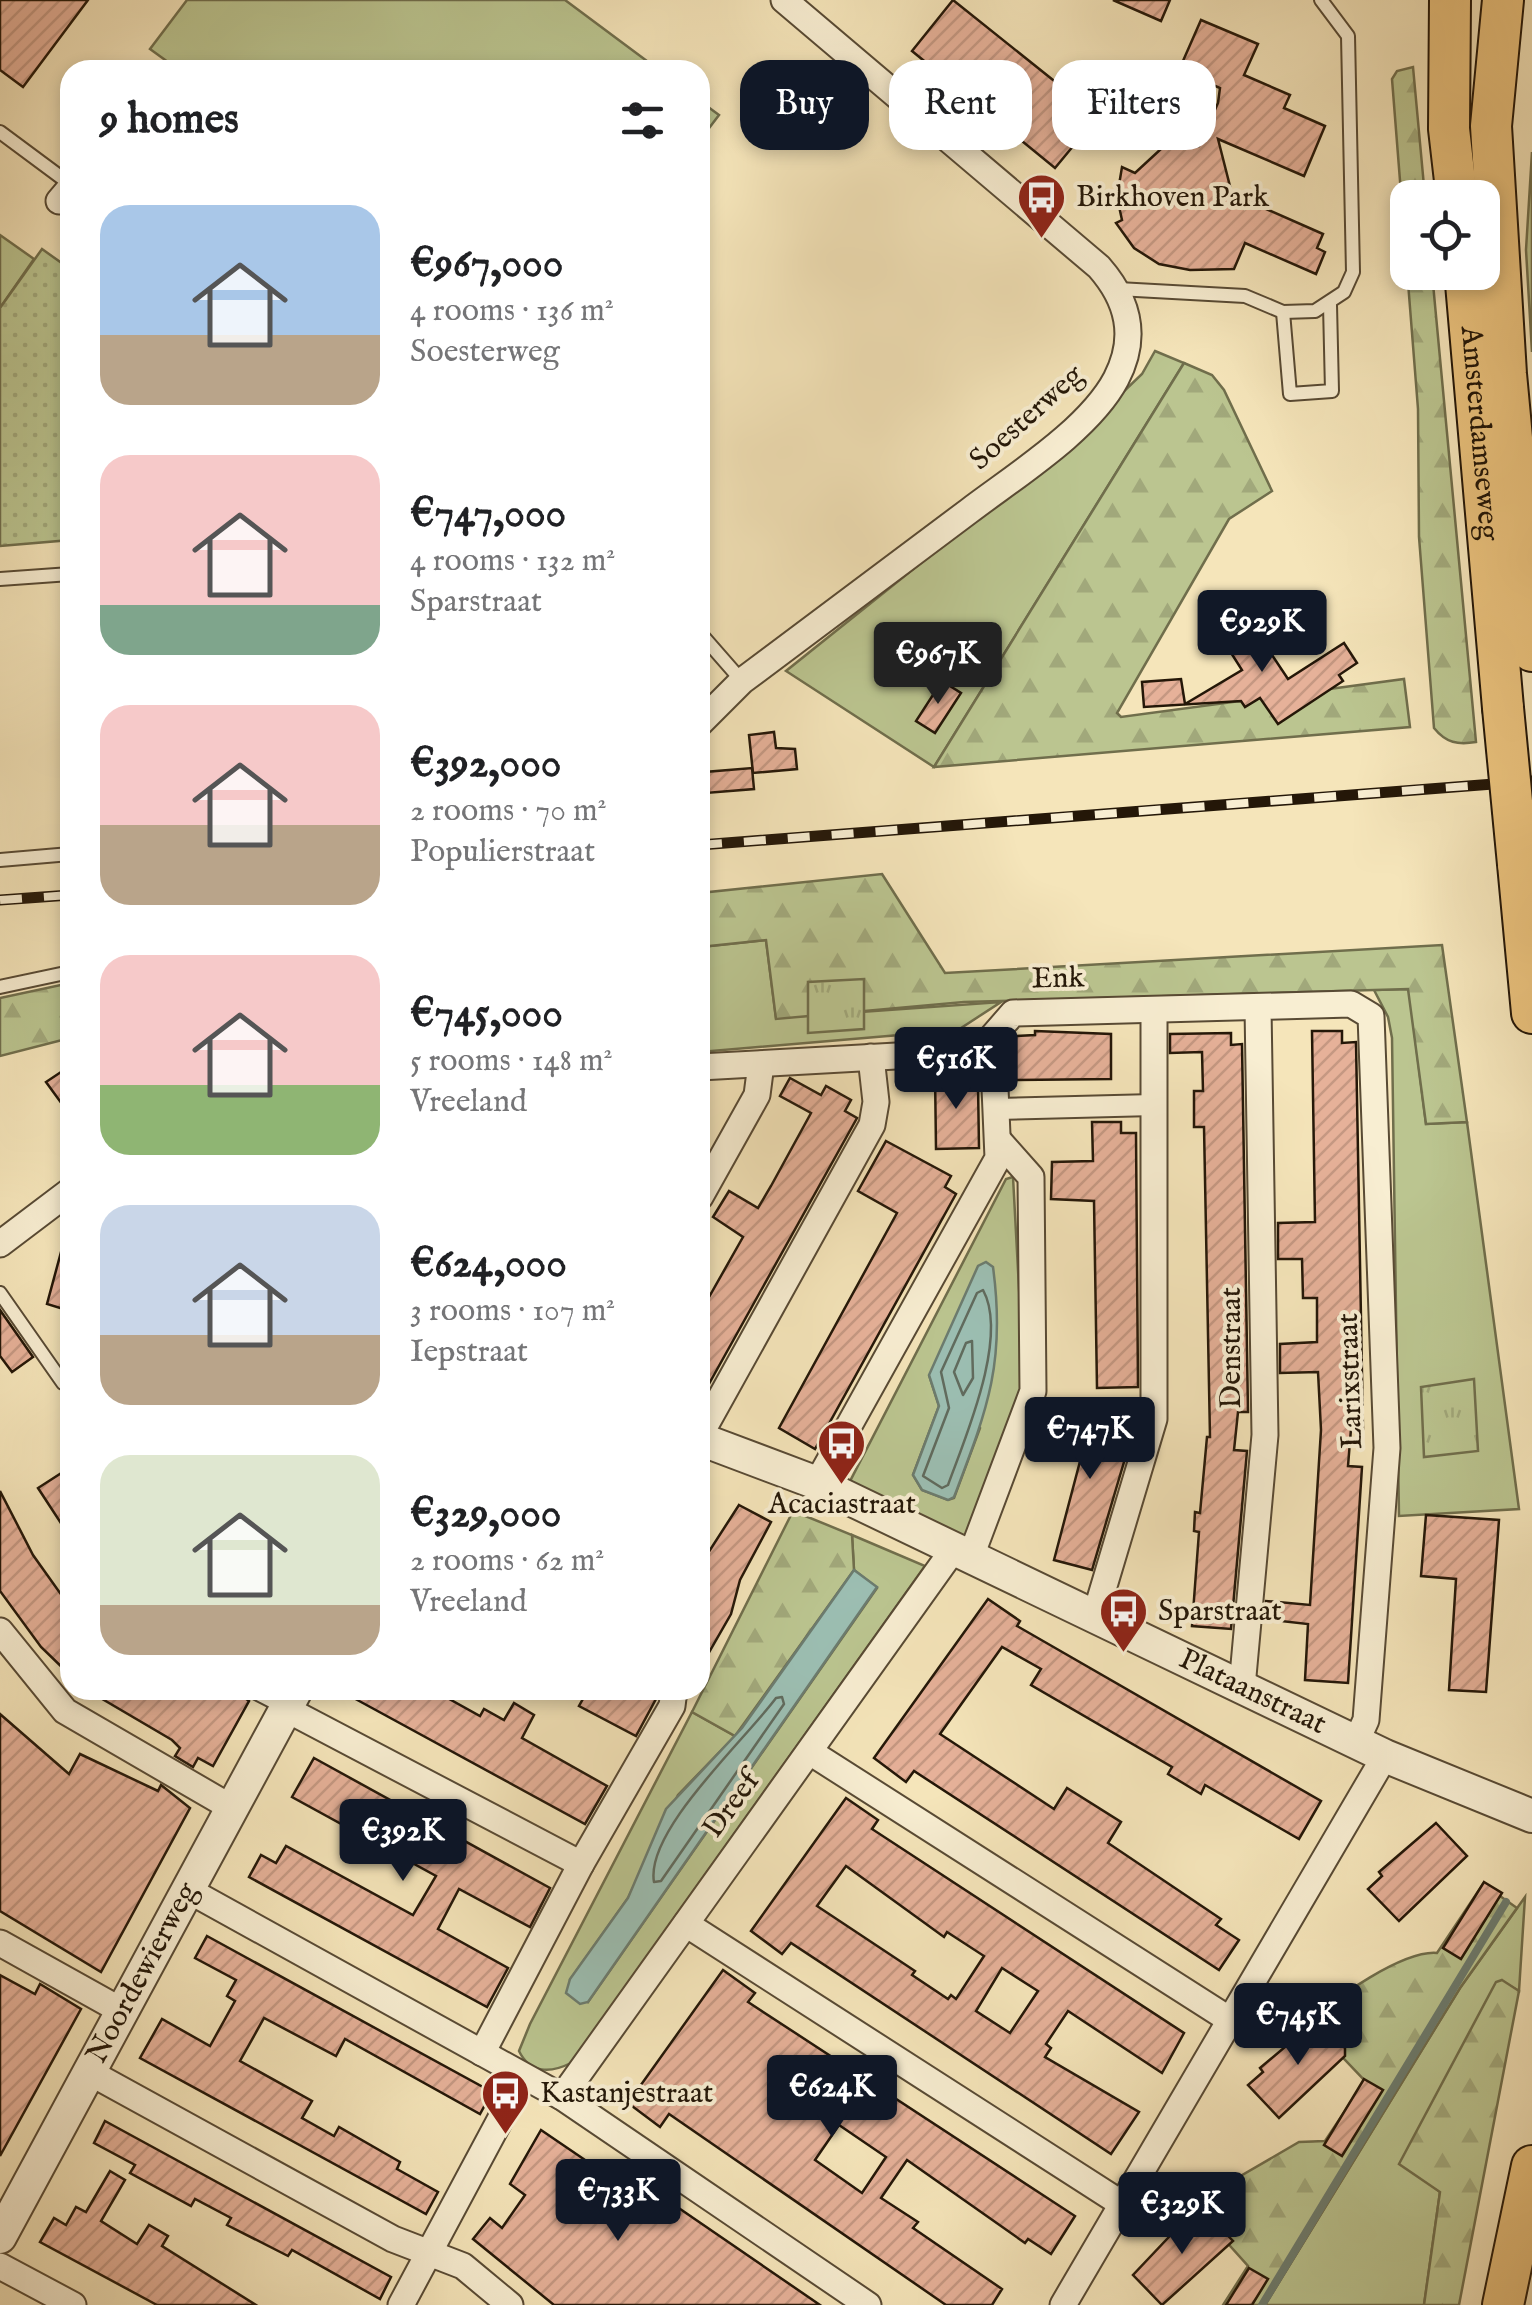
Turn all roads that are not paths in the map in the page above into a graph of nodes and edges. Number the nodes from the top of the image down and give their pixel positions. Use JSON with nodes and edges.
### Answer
{"nodes":[{"id":1,"x":784,"y":0,"type":"edge"},
{"id":2,"x":1321,"y":0,"type":"edge"},
{"id":3,"x":1450,"y":0,"type":"edge"},
{"id":4,"x":1503,"y":0,"type":"edge"},
{"id":5,"x":0,"y":132,"type":"edge"},
{"id":6,"x":1454,"y":180,"type":"edge"},
{"id":7,"x":60,"y":186,"type":"edge"},
{"id":8,"x":1118,"y":289,"type":"junction"},
{"id":9,"x":1467,"y":290,"type":"edge"},
{"id":10,"x":1330,"y":305,"type":"junction"},
{"id":11,"x":1284,"y":312,"type":"junction"},
{"id":12,"x":60,"y":575,"type":"edge"},
{"id":13,"x":0,"y":579,"type":"edge"},
{"id":14,"x":710,"y":645,"type":"edge"},
{"id":15,"x":1532,"y":652,"type":"edge"},
{"id":16,"x":742,"y":681,"type":"junction"},
{"id":17,"x":710,"y":713,"type":"edge"},
{"id":18,"x":60,"y":855,"type":"edge"},
{"id":19,"x":0,"y":860,"type":"edge"},
{"id":20,"x":60,"y":974,"type":"edge"},
{"id":21,"x":0,"y":987,"type":"edge"},
{"id":22,"x":1258,"y":1008,"type":"junction"},
{"id":23,"x":1154,"y":1010,"type":"junction"},
{"id":24,"x":1532,"y":1013,"type":"edge"},
{"id":25,"x":1371,"y":1016,"type":"joint"},
{"id":26,"x":986,"y":1044,"type":"junction"},
{"id":27,"x":870,"y":1058,"type":"junction"},
{"id":28,"x":761,"y":1064,"type":"junction"},
{"id":29,"x":710,"y":1067,"type":"edge"},
{"id":30,"x":1154,"y":1105,"type":"junction"},
{"id":31,"x":996,"y":1109,"type":"junction"},
{"id":32,"x":999,"y":1141,"type":"junction"},
{"id":33,"x":710,"y":1179,"type":"edge"},
{"id":34,"x":60,"y":1204,"type":"edge"},
{"id":35,"x":0,"y":1244,"type":"edge"},
{"id":36,"x":0,"y":1293,"type":"edge"},
{"id":37,"x":60,"y":1381,"type":"edge"},
{"id":38,"x":710,"y":1419,"type":"edge"},
{"id":39,"x":710,"y":1441,"type":"edge"},
{"id":40,"x":817,"y":1483,"type":"junction"},
{"id":41,"x":962,"y":1553,"type":"junction"},
{"id":42,"x":1095,"y":1616,"type":"junction"},
{"id":43,"x":0,"y":1630,"type":"edge"},
{"id":44,"x":1242,"y":1687,"type":"junction"},
{"id":45,"x":291,"y":1700,"type":"edge"},
{"id":46,"x":673,"y":1700,"type":"edge"},
{"id":47,"x":1371,"y":1749,"type":"junction"},
{"id":48,"x":810,"y":1752,"type":"junction"},
{"id":49,"x":232,"y":1808,"type":"junction"},
{"id":50,"x":1532,"y":1816,"type":"edge"},
{"id":51,"x":582,"y":1864,"type":"junction"},
{"id":52,"x":188,"y":1890,"type":"junction"},
{"id":53,"x":686,"y":1924,"type":"junction"},
{"id":54,"x":0,"y":1943,"type":"edge"},
{"id":55,"x":122,"y":2011,"type":"junction"},
{"id":56,"x":1230,"y":2020,"type":"junction"},
{"id":57,"x":482,"y":2052,"type":"junction"},
{"id":58,"x":89,"y":2072,"type":"junction"},
{"id":59,"x":523,"y":2077,"type":"junction"},
{"id":60,"x":562,"y":2096,"type":"junction"},
{"id":61,"x":1532,"y":2166,"type":"edge"},
{"id":62,"x":9,"y":2198,"type":"edge"},
{"id":63,"x":1122,"y":2204,"type":"junction"},
{"id":64,"x":0,"y":2237,"type":"edge"},
{"id":65,"x":428,"y":2253,"type":"junction"},
{"id":66,"x":0,"y":2266,"type":"edge"},
{"id":67,"x":73,"y":2305,"type":"edge"},
{"id":68,"x":401,"y":2305,"type":"edge"},
{"id":69,"x":510,"y":2305,"type":"edge"},
{"id":70,"x":868,"y":2305,"type":"edge"},
{"id":71,"x":1063,"y":2305,"type":"edge"},
{"id":72,"x":1503,"y":2305,"type":"edge"}],
"edges":[{"from":1,"to":8,"type":"street"},
{"from":2,"to":10,"type":"lane"},
{"from":3,"to":6,"type":"main road"},
{"from":4,"to":15,"type":"main road","name":"Amsterdamseweg"},
{"from":5,"to":7,"type":"lane"},
{"from":8,"to":11,"type":"lane"},
{"from":8,"to":16,"type":"street","name":"Soesterweg"},
{"from":9,"to":24,"type":"main road","name":"Amsterdamseweg","bridge":true},
{"from":10,"to":11,"type":"lane"},
{"from":10,"to":11,"type":"lane"},
{"from":12,"to":13,"type":"lane"},
{"from":14,"to":16,"type":"lane"},
{"from":16,"to":17,"type":"street","name":"Soesterweg"},
{"from":18,"to":19,"type":"lane"},
{"from":20,"to":21,"type":"lane"},
{"from":22,"to":23,"type":"street","name":"Enk"},
{"from":22,"to":25,"type":"street","name":"Enk"},
{"from":22,"to":44,"type":"street","name":"Denstraat"},
{"from":23,"to":26,"type":"street","name":"Enk"},
{"from":23,"to":30,"type":"street"},
{"from":25,"to":47,"type":"street","name":"Larixstraat"},
{"from":26,"to":27,"type":"street","name":"Enk"},
{"from":26,"to":31,"type":"street"},
{"from":27,"to":28,"type":"street","name":"Enk"},
{"from":27,"to":38,"type":"street"},
{"from":28,"to":29,"type":"street","name":"Enk"},
{"from":28,"to":33,"type":"street"},
{"from":30,"to":31,"type":"street"},
{"from":30,"to":42,"type":"street"},
{"from":31,"to":32,"type":"street"},
{"from":32,"to":40,"type":"street"},
{"from":32,"to":41,"type":"street","name":"Dreef"},
{"from":34,"to":35,"type":"street"},
{"from":36,"to":37,"type":"lane"},
{"from":39,"to":40,"type":"street","name":"Plataanstraat"},
{"from":40,"to":41,"type":"street","name":"Plataanstraat"},
{"from":41,"to":42,"type":"street","name":"Plataanstraat"},
{"from":41,"to":48,"type":"street","name":"Dreef"},
{"from":42,"to":44,"type":"street","name":"Plataanstraat"},
{"from":43,"to":49,"type":"street"},
{"from":44,"to":47,"type":"street","name":"Plataanstraat"},
{"from":45,"to":49,"type":"street","name":"Noordewierweg"},
{"from":45,"to":51,"type":"street"},
{"from":46,"to":51,"type":"street"},
{"from":47,"to":50,"type":"street","name":"Plataanstraat"},
{"from":47,"to":56,"type":"street","name":"Larixstraat"},
{"from":48,"to":53,"type":"street","name":"Dreef"},
{"from":48,"to":56,"type":"street"},
{"from":49,"to":52,"type":"street","name":"Noordewierweg"},
{"from":51,"to":57,"type":"street"},
{"from":52,"to":55,"type":"street","name":"Noordewierweg"},
{"from":52,"to":57,"type":"street"},
{"from":53,"to":60,"type":"street","name":"Dreef"},
{"from":53,"to":63,"type":"street"},
{"from":54,"to":55,"type":"street"},
{"from":55,"to":58,"type":"street","name":"Noordewierweg"},
{"from":56,"to":63,"type":"street","name":"Larixstraat"},
{"from":57,"to":59,"type":"street"},
{"from":58,"to":62,"type":"street","name":"Noordewierweg"},
{"from":58,"to":65,"type":"street"},
{"from":59,"to":60,"type":"street"},
{"from":59,"to":65,"type":"street"},
{"from":60,"to":70,"type":"street"},
{"from":61,"to":72,"type":"main road"},
{"from":62,"to":64,"type":"street","name":"Noordewierweg"},
{"from":63,"to":71,"type":"street","name":"Larixstraat"},
{"from":65,"to":68,"type":"street"},
{"from":65,"to":69,"type":"street"},
{"from":66,"to":67,"type":"street"}]}
